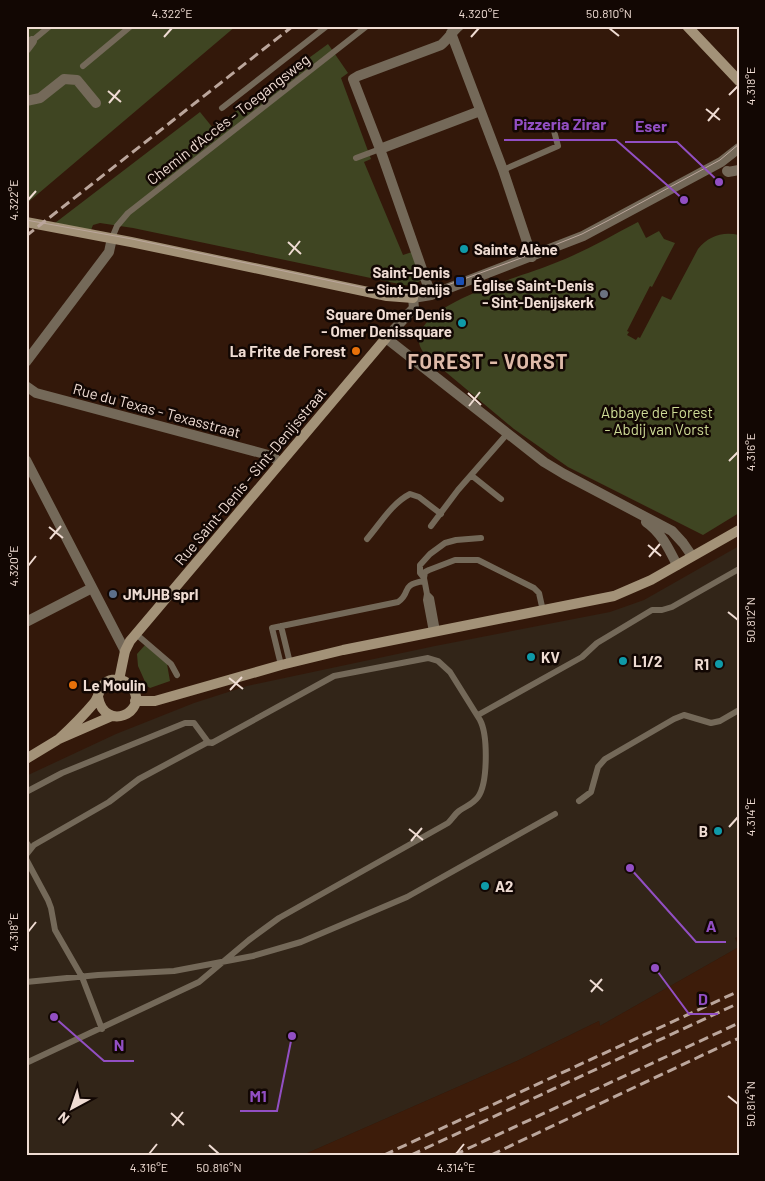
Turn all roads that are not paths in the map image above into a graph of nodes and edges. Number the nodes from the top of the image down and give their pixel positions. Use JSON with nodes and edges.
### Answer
{"nodes":[{"id":1,"x":50,"y":26,"type":"edge"},
{"id":2,"x":131,"y":26,"type":"edge"},
{"id":3,"x":327,"y":26,"type":"edge"},
{"id":4,"x":366,"y":26,"type":"edge"},
{"id":5,"x":687,"y":26,"type":"edge"},
{"id":6,"x":455,"y":29,"type":"edge"},
{"id":7,"x":29,"y":45,"type":"edge"},
{"id":8,"x":82,"y":66,"type":"dead end"},
{"id":9,"x":739,"y":81,"type":"edge"},
{"id":10,"x":26,"y":101,"type":"edge"},
{"id":11,"x":96,"y":103,"type":"dead end"},
{"id":12,"x":222,"y":108,"type":"dead end"},
{"id":13,"x":480,"y":111,"type":"junction"},
{"id":14,"x":554,"y":131,"type":"dead end"},
{"id":15,"x":739,"y":148,"type":"edge"},
{"id":16,"x":380,"y":149,"type":"junction"},
{"id":17,"x":356,"y":158,"type":"dead end"},
{"id":18,"x":503,"y":170,"type":"junction"},
{"id":19,"x":739,"y":170,"type":"edge"},
{"id":20,"x":725,"y":173,"type":"dead end"},
{"id":21,"x":26,"y":222,"type":"edge"},
{"id":22,"x":112,"y":238,"type":"junction"},
{"id":23,"x":532,"y":257,"type":"junction"},
{"id":24,"x":431,"y":295,"type":"junction"},
{"id":25,"x":414,"y":298,"type":"junction"},
{"id":26,"x":386,"y":338,"type":"junction"},
{"id":27,"x":26,"y":362,"type":"edge"},
{"id":28,"x":26,"y":386,"type":"edge"},
{"id":29,"x":507,"y":434,"type":"junction"},
{"id":30,"x":26,"y":460,"type":"edge"},
{"id":31,"x":280,"y":463,"type":"junction"},
{"id":32,"x":471,"y":475,"type":"junction"},
{"id":33,"x":501,"y":500,"type":"dead end"},
{"id":34,"x":627,"y":508,"type":"junction"},
{"id":35,"x":442,"y":514,"type":"junction"},
{"id":36,"x":431,"y":526,"type":"dead end"},
{"id":37,"x":739,"y":530,"type":"edge"},
{"id":38,"x":481,"y":538,"type":"dead end"},
{"id":39,"x":367,"y":539,"type":"dead end"},
{"id":40,"x":692,"y":556,"type":"junction"},
{"id":41,"x":677,"y":565,"type":"junction"},
{"id":42,"x":739,"y":569,"type":"edge"},
{"id":43,"x":424,"y":579,"type":"junction"},
{"id":44,"x":92,"y":588,"type":"junction"},
{"id":45,"x":543,"y":611,"type":"junction"},
{"id":46,"x":26,"y":622,"type":"edge"},
{"id":47,"x":281,"y":626,"type":"junction"},
{"id":48,"x":434,"y":632,"type":"junction"},
{"id":49,"x":136,"y":634,"type":"junction"},
{"id":50,"x":125,"y":651,"type":"junction"},
{"id":51,"x":286,"y":664,"type":"junction"},
{"id":52,"x":177,"y":675,"type":"dead end"},
{"id":53,"x":119,"y":680,"type":"junction"},
{"id":54,"x":98,"y":697,"type":"junction"},
{"id":55,"x":135,"y":701,"type":"junction"},
{"id":56,"x":739,"y":710,"type":"edge"},
{"id":57,"x":478,"y":715,"type":"junction"},
{"id":58,"x":112,"y":716,"type":"junction"},
{"id":59,"x":59,"y":740,"type":"junction"},
{"id":60,"x":208,"y":742,"type":"junction"},
{"id":61,"x":26,"y":758,"type":"edge"},
{"id":62,"x":26,"y":792,"type":"edge"},
{"id":63,"x":578,"y":802,"type":"dead end"},
{"id":64,"x":555,"y":814,"type":"dead end"},
{"id":65,"x":26,"y":842,"type":"edge"},
{"id":66,"x":30,"y":848,"type":"junction"},
{"id":67,"x":26,"y":855,"type":"edge"},
{"id":68,"x":26,"y":859,"type":"edge"},
{"id":69,"x":222,"y":963,"type":"junction"},
{"id":70,"x":82,"y":977,"type":"junction"},
{"id":71,"x":26,"y":982,"type":"edge"},
{"id":72,"x":102,"y":1029,"type":"junction"},
{"id":73,"x":26,"y":1064,"type":"edge"}],
"edges":[{"from":1,"to":7,"type":"lane"},
{"from":2,"to":8,"type":"lane"},
{"from":3,"to":12,"type":"lane"},
{"from":4,"to":22,"type":"lane","name":"Chemin d'Accès - Toegangsweg"},
{"from":5,"to":9,"type":"street"},
{"from":6,"to":13,"type":"street"},
{"from":6,"to":16,"type":"street"},
{"from":10,"to":11,"type":"street"},
{"from":13,"to":16,"type":"street"},
{"from":13,"to":18,"type":"street"},
{"from":14,"to":18,"type":"lane"},
{"from":15,"to":23,"type":"street"},
{"from":16,"to":17,"type":"lane"},
{"from":16,"to":24,"type":"street"},
{"from":18,"to":23,"type":"street"},
{"from":19,"to":20,"type":"street"},
{"from":21,"to":22,"type":"street"},
{"from":22,"to":25,"type":"street"},
{"from":22,"to":27,"type":"street"},
{"from":23,"to":24,"type":"street"},
{"from":24,"to":25,"type":"street"},
{"from":25,"to":26,"type":"street","name":"Rue Saint-Denis - Sint-Denijsstraat"},
{"from":26,"to":29,"type":"street"},
{"from":26,"to":31,"type":"street","name":"Rue Saint-Denis - Sint-Denijsstraat"},
{"from":28,"to":31,"type":"street","name":"Rue du Texas - Texasstraat"},
{"from":29,"to":32,"type":"lane"},
{"from":29,"to":34,"type":"street"},
{"from":30,"to":44,"type":"street"},
{"from":31,"to":49,"type":"street","name":"Rue Saint-Denis - Sint-Denijsstraat"},
{"from":32,"to":33,"type":"lane"},
{"from":32,"to":35,"type":"lane"},
{"from":34,"to":40,"type":"street"},
{"from":34,"to":41,"type":"street"},
{"from":35,"to":36,"type":"lane"},
{"from":35,"to":39,"type":"lane"},
{"from":37,"to":40,"type":"street"},
{"from":38,"to":43,"type":"lane"},
{"from":40,"to":41,"type":"street"},
{"from":41,"to":45,"type":"street"},
{"from":42,"to":57,"type":"lane"},
{"from":43,"to":45,"type":"lane"},
{"from":43,"to":47,"type":"lane"},
{"from":43,"to":48,"type":"lane"},
{"from":44,"to":46,"type":"street"},
{"from":44,"to":50,"type":"street"},
{"from":45,"to":48,"type":"street"},
{"from":47,"to":51,"type":"lane"},
{"from":47,"to":51,"type":"lane"},
{"from":48,"to":51,"type":"street"},
{"from":49,"to":50,"type":"street","name":"Rue Saint-Denis - Sint-Denijsstraat"},
{"from":49,"to":52,"type":"lane"},
{"from":50,"to":53,"type":"street","name":"Rue Saint-Denis - Sint-Denijsstraat"},
{"from":51,"to":55,"type":"street"},
{"from":53,"to":54,"type":"street"},
{"from":53,"to":55,"type":"street"},
{"from":54,"to":58,"type":"street"},
{"from":54,"to":59,"type":"street"},
{"from":55,"to":58,"type":"street"},
{"from":56,"to":63,"type":"lane"},
{"from":57,"to":60,"type":"lane"},
{"from":57,"to":69,"type":"lane"},
{"from":58,"to":59,"type":"street"},
{"from":59,"to":61,"type":"street"},
{"from":60,"to":62,"type":"lane"},
{"from":60,"to":66,"type":"lane"},
{"from":64,"to":69,"type":"lane"},
{"from":65,"to":66,"type":"lane"},
{"from":66,"to":67,"type":"lane"},
{"from":68,"to":70,"type":"lane"},
{"from":69,"to":70,"type":"lane"},
{"from":69,"to":72,"type":"lane"},
{"from":70,"to":71,"type":"lane"},
{"from":70,"to":72,"type":"lane"},
{"from":72,"to":73,"type":"lane"}]}
